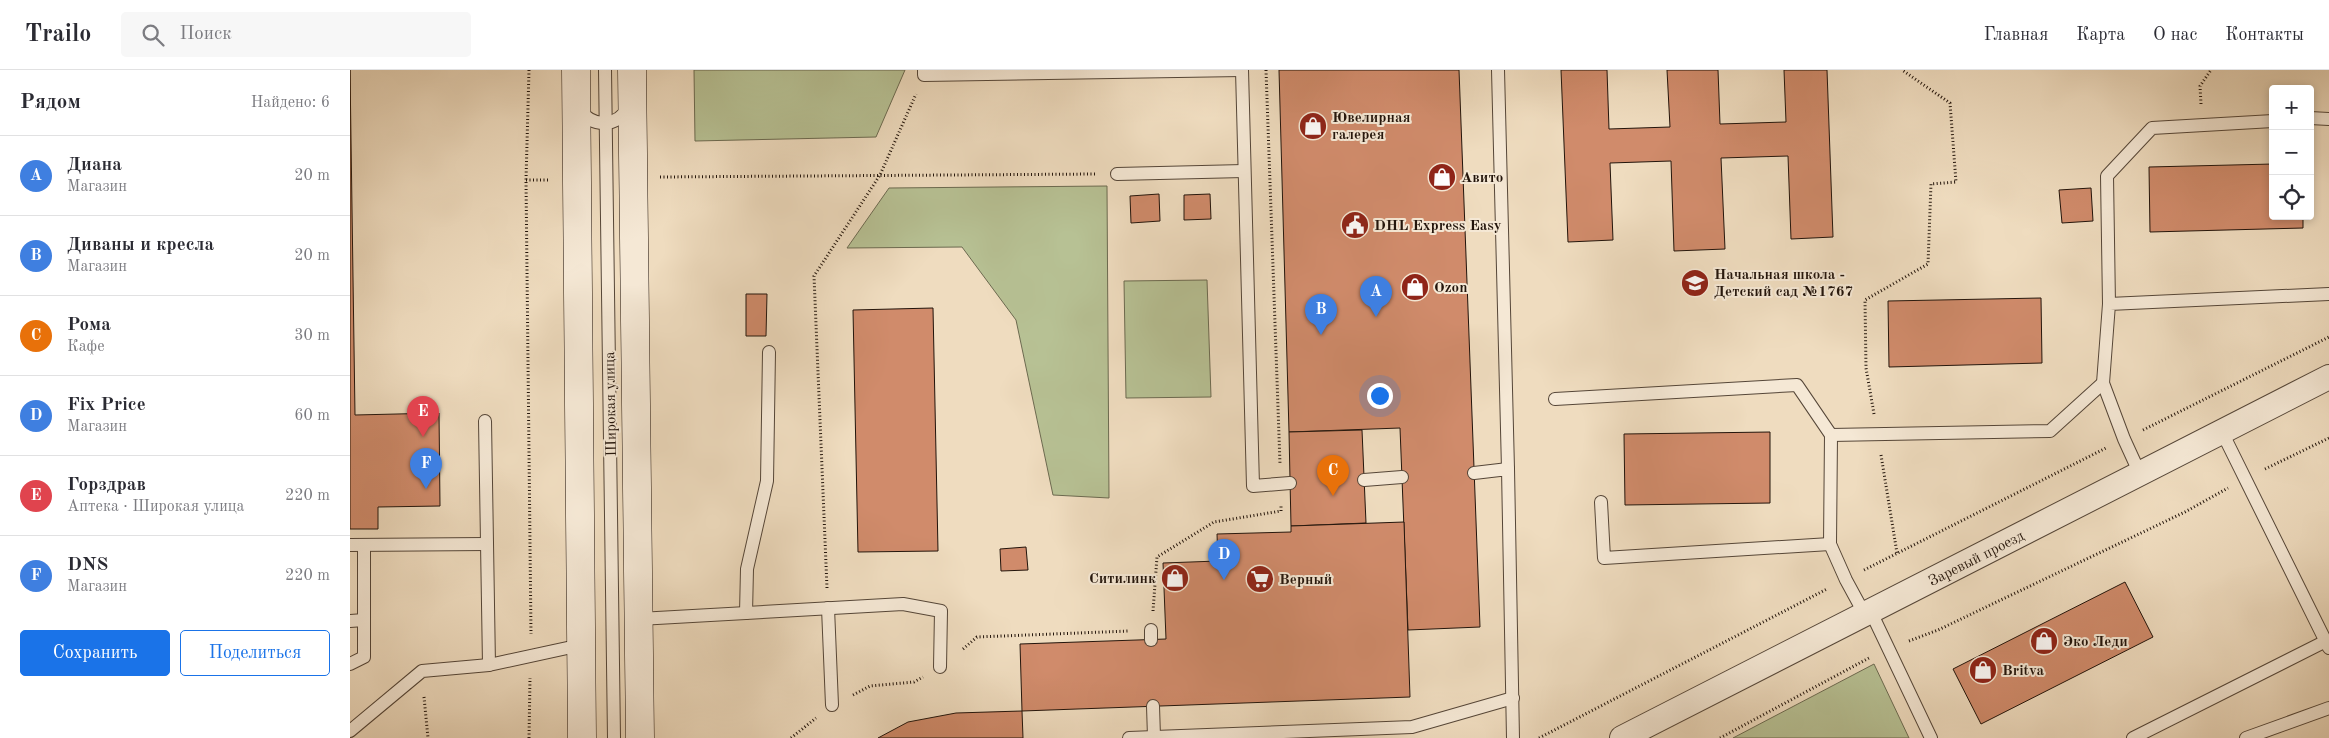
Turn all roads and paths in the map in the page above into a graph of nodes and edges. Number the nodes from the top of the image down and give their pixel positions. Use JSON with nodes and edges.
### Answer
{"nodes":[{"id":1,"x":529,"y":70,"type":"edge"},
{"id":2,"x":576,"y":70,"type":"edge"},
{"id":3,"x":605,"y":70,"type":"edge"},
{"id":4,"x":1242,"y":70,"type":"edge"},
{"id":5,"x":1266,"y":70,"type":"edge"},
{"id":6,"x":1498,"y":70,"type":"edge"},
{"id":7,"x":1902,"y":70,"type":"edge"},
{"id":8,"x":2211,"y":70,"type":"edge"},
{"id":9,"x":924,"y":73,"type":"edge"},
{"id":10,"x":632,"y":83,"type":"edge"},
{"id":11,"x":576,"y":97,"type":"junction"},
{"id":12,"x":2314,"y":118,"type":"edge"},
{"id":13,"x":2329,"y":119,"type":"edge"},
{"id":14,"x":2269,"y":120,"type":"edge"},
{"id":15,"x":606,"y":124,"type":"junction"},
{"id":16,"x":2203,"y":125,"type":"junction"},
{"id":17,"x":1244,"y":170,"type":"junction"},
{"id":18,"x":1117,"y":174,"type":"joint"},
{"id":19,"x":880,"y":175,"type":"junction"},
{"id":20,"x":659,"y":177,"type":"dead end"},
{"id":21,"x":526,"y":180,"type":"junction"},
{"id":22,"x":554,"y":180,"type":"dead end"},
{"id":23,"x":2329,"y":294,"type":"edge"},
{"id":24,"x":2109,"y":304,"type":"junction"},
{"id":25,"x":2329,"y":337,"type":"edge"},
{"id":26,"x":769,"y":352,"type":"dead end"},
{"id":27,"x":2329,"y":377,"type":"edge"},
{"id":28,"x":2103,"y":383,"type":"junction"},
{"id":29,"x":1555,"y":400,"type":"dead end"},
{"id":30,"x":485,"y":421,"type":"dead end"},
{"id":31,"x":2222,"y":432,"type":"junction"},
{"id":32,"x":1877,"y":433,"type":"junction"},
{"id":33,"x":1831,"y":435,"type":"junction"},
{"id":34,"x":2329,"y":438,"type":"edge"},
{"id":35,"x":2124,"y":439,"type":"junction"},
{"id":36,"x":1508,"y":469,"type":"junction"},
{"id":37,"x":1474,"y":472,"type":"dead end"},
{"id":38,"x":2140,"y":474,"type":"junction"},
{"id":39,"x":1402,"y":477,"type":"dead end"},
{"id":40,"x":2245,"y":479,"type":"junction"},
{"id":41,"x":1364,"y":480,"type":"dead end"},
{"id":42,"x":1285,"y":484,"type":"junction"},
{"id":43,"x":1601,"y":502,"type":"dead end"},
{"id":44,"x":487,"y":544,"type":"junction"},
{"id":45,"x":1830,"y":544,"type":"junction"},
{"id":46,"x":364,"y":545,"type":"junction"},
{"id":47,"x":350,"y":546,"type":"edge"},
{"id":48,"x":1897,"y":553,"type":"junction"},
{"id":49,"x":1846,"y":580,"type":"junction"},
{"id":50,"x":828,"y":608,"type":"junction"},
{"id":51,"x":746,"y":613,"type":"junction"},
{"id":52,"x":1868,"y":613,"type":"junction"},
{"id":53,"x":639,"y":619,"type":"junction"},
{"id":54,"x":364,"y":620,"type":"junction"},
{"id":55,"x":350,"y":621,"type":"edge"},
{"id":56,"x":977,"y":637,"type":"dead end"},
{"id":57,"x":2327,"y":644,"type":"edge"},
{"id":58,"x":580,"y":645,"type":"junction"},
{"id":59,"x":1888,"y":648,"type":"junction"},
{"id":60,"x":531,"y":656,"type":"junction"},
{"id":61,"x":350,"y":664,"type":"edge"},
{"id":62,"x":489,"y":665,"type":"junction"},
{"id":63,"x":940,"y":667,"type":"dead end"},
{"id":64,"x":422,"y":671,"type":"junction"},
{"id":65,"x":914,"y":682,"type":"dead end"},
{"id":66,"x":870,"y":686,"type":"dead end"},
{"id":67,"x":1513,"y":698,"type":"junction"},
{"id":68,"x":832,"y":705,"type":"dead end"},
{"id":69,"x":1153,"y":706,"type":"dead end"},
{"id":70,"x":2329,"y":708,"type":"edge"},
{"id":71,"x":350,"y":731,"type":"edge"},
{"id":72,"x":1154,"y":737,"type":"edge"},
{"id":73,"x":428,"y":738,"type":"edge"},
{"id":74,"x":529,"y":738,"type":"edge"},
{"id":75,"x":582,"y":738,"type":"edge"},
{"id":76,"x":614,"y":738,"type":"edge"},
{"id":77,"x":640,"y":738,"type":"edge"},
{"id":78,"x":1129,"y":738,"type":"edge"},
{"id":79,"x":1513,"y":738,"type":"edge"},
{"id":80,"x":1539,"y":738,"type":"edge"},
{"id":81,"x":1622,"y":738,"type":"edge"},
{"id":82,"x":1720,"y":738,"type":"edge"},
{"id":83,"x":1931,"y":738,"type":"edge"},
{"id":84,"x":2133,"y":738,"type":"edge"},
{"id":85,"x":2246,"y":738,"type":"edge"}],
"edges":[{"from":1,"to":21,"type":"path"},
{"from":2,"to":11,"type":"main road","name":"Широкая улица"},
{"from":3,"to":15,"type":"lane","name":"Широкая улица"},
{"from":4,"to":9,"type":"lane"},
{"from":4,"to":17,"type":"lane"},
{"from":5,"to":42,"type":"path"},
{"from":6,"to":36,"type":"lane"},
{"from":7,"to":32,"type":"path"},
{"from":8,"to":16,"type":"path"},
{"from":9,"to":19,"type":"path"},
{"from":10,"to":15,"type":"lane"},
{"from":10,"to":53,"type":"main road","name":"Широкая улица"},
{"from":11,"to":15,"type":"lane"},
{"from":11,"to":58,"type":"main road","name":"Широкая улица"},
{"from":12,"to":13,"type":"lane"},
{"from":14,"to":16,"type":"lane"},
{"from":15,"to":76,"type":"lane","name":"Широкая улица"},
{"from":16,"to":24,"type":"lane"},
{"from":17,"to":18,"type":"lane"},
{"from":17,"to":42,"type":"lane"},
{"from":18,"to":19,"type":"path"},
{"from":19,"to":20,"type":"path"},
{"from":19,"to":50,"type":"path"},
{"from":21,"to":22,"type":"path"},
{"from":21,"to":60,"type":"path"},
{"from":23,"to":24,"type":"lane"},
{"from":24,"to":28,"type":"lane"},
{"from":25,"to":35,"type":"path"},
{"from":26,"to":51,"type":"lane"},
{"from":27,"to":31,"type":"street","name":"Заревый проезд"},
{"from":28,"to":32,"type":"lane"},
{"from":28,"to":35,"type":"lane"},
{"from":29,"to":33,"type":"lane"},
{"from":30,"to":44,"type":"lane"},
{"from":31,"to":38,"type":"street","name":"Заревый проезд"},
{"from":31,"to":40,"type":"lane"},
{"from":32,"to":33,"type":"lane"},
{"from":32,"to":48,"type":"path"},
{"from":33,"to":45,"type":"lane"},
{"from":34,"to":40,"type":"path"},
{"from":35,"to":38,"type":"lane"},
{"from":35,"to":48,"type":"path"},
{"from":36,"to":37,"type":"lane"},
{"from":36,"to":67,"type":"lane"},
{"from":38,"to":52,"type":"street","name":"Заревый проезд"},
{"from":39,"to":41,"type":"lane"},
{"from":40,"to":57,"type":"lane"},
{"from":40,"to":59,"type":"path"},
{"from":42,"to":56,"type":"path"},
{"from":43,"to":45,"type":"lane"},
{"from":44,"to":46,"type":"lane"},
{"from":44,"to":62,"type":"lane"},
{"from":45,"to":49,"type":"lane"},
{"from":46,"to":47,"type":"lane"},
{"from":46,"to":54,"type":"lane"},
{"from":48,"to":49,"type":"path"},
{"from":49,"to":52,"type":"lane"},
{"from":49,"to":80,"type":"path"},
{"from":50,"to":51,"type":"lane"},
{"from":50,"to":63,"type":"lane"},
{"from":50,"to":68,"type":"lane"},
{"from":51,"to":53,"type":"lane"},
{"from":52,"to":59,"type":"lane"},
{"from":52,"to":81,"type":"street","name":"Заревый проезд"},
{"from":53,"to":77,"type":"main road","name":"Широкая улица"},
{"from":54,"to":55,"type":"lane"},
{"from":54,"to":61,"type":"lane"},
{"from":57,"to":84,"type":"lane"},
{"from":58,"to":60,"type":"lane"},
{"from":58,"to":75,"type":"main road","name":"Широкая улица"},
{"from":59,"to":82,"type":"path"},
{"from":59,"to":83,"type":"lane"},
{"from":60,"to":62,"type":"lane"},
{"from":60,"to":74,"type":"path"},
{"from":62,"to":64,"type":"lane"},
{"from":64,"to":71,"type":"lane"},
{"from":64,"to":73,"type":"path"},
{"from":65,"to":66,"type":"path"},
{"from":67,"to":72,"type":"lane"},
{"from":67,"to":79,"type":"lane"},
{"from":69,"to":72,"type":"lane"},
{"from":70,"to":85,"type":"lane"},
{"from":72,"to":78,"type":"lane"}]}
